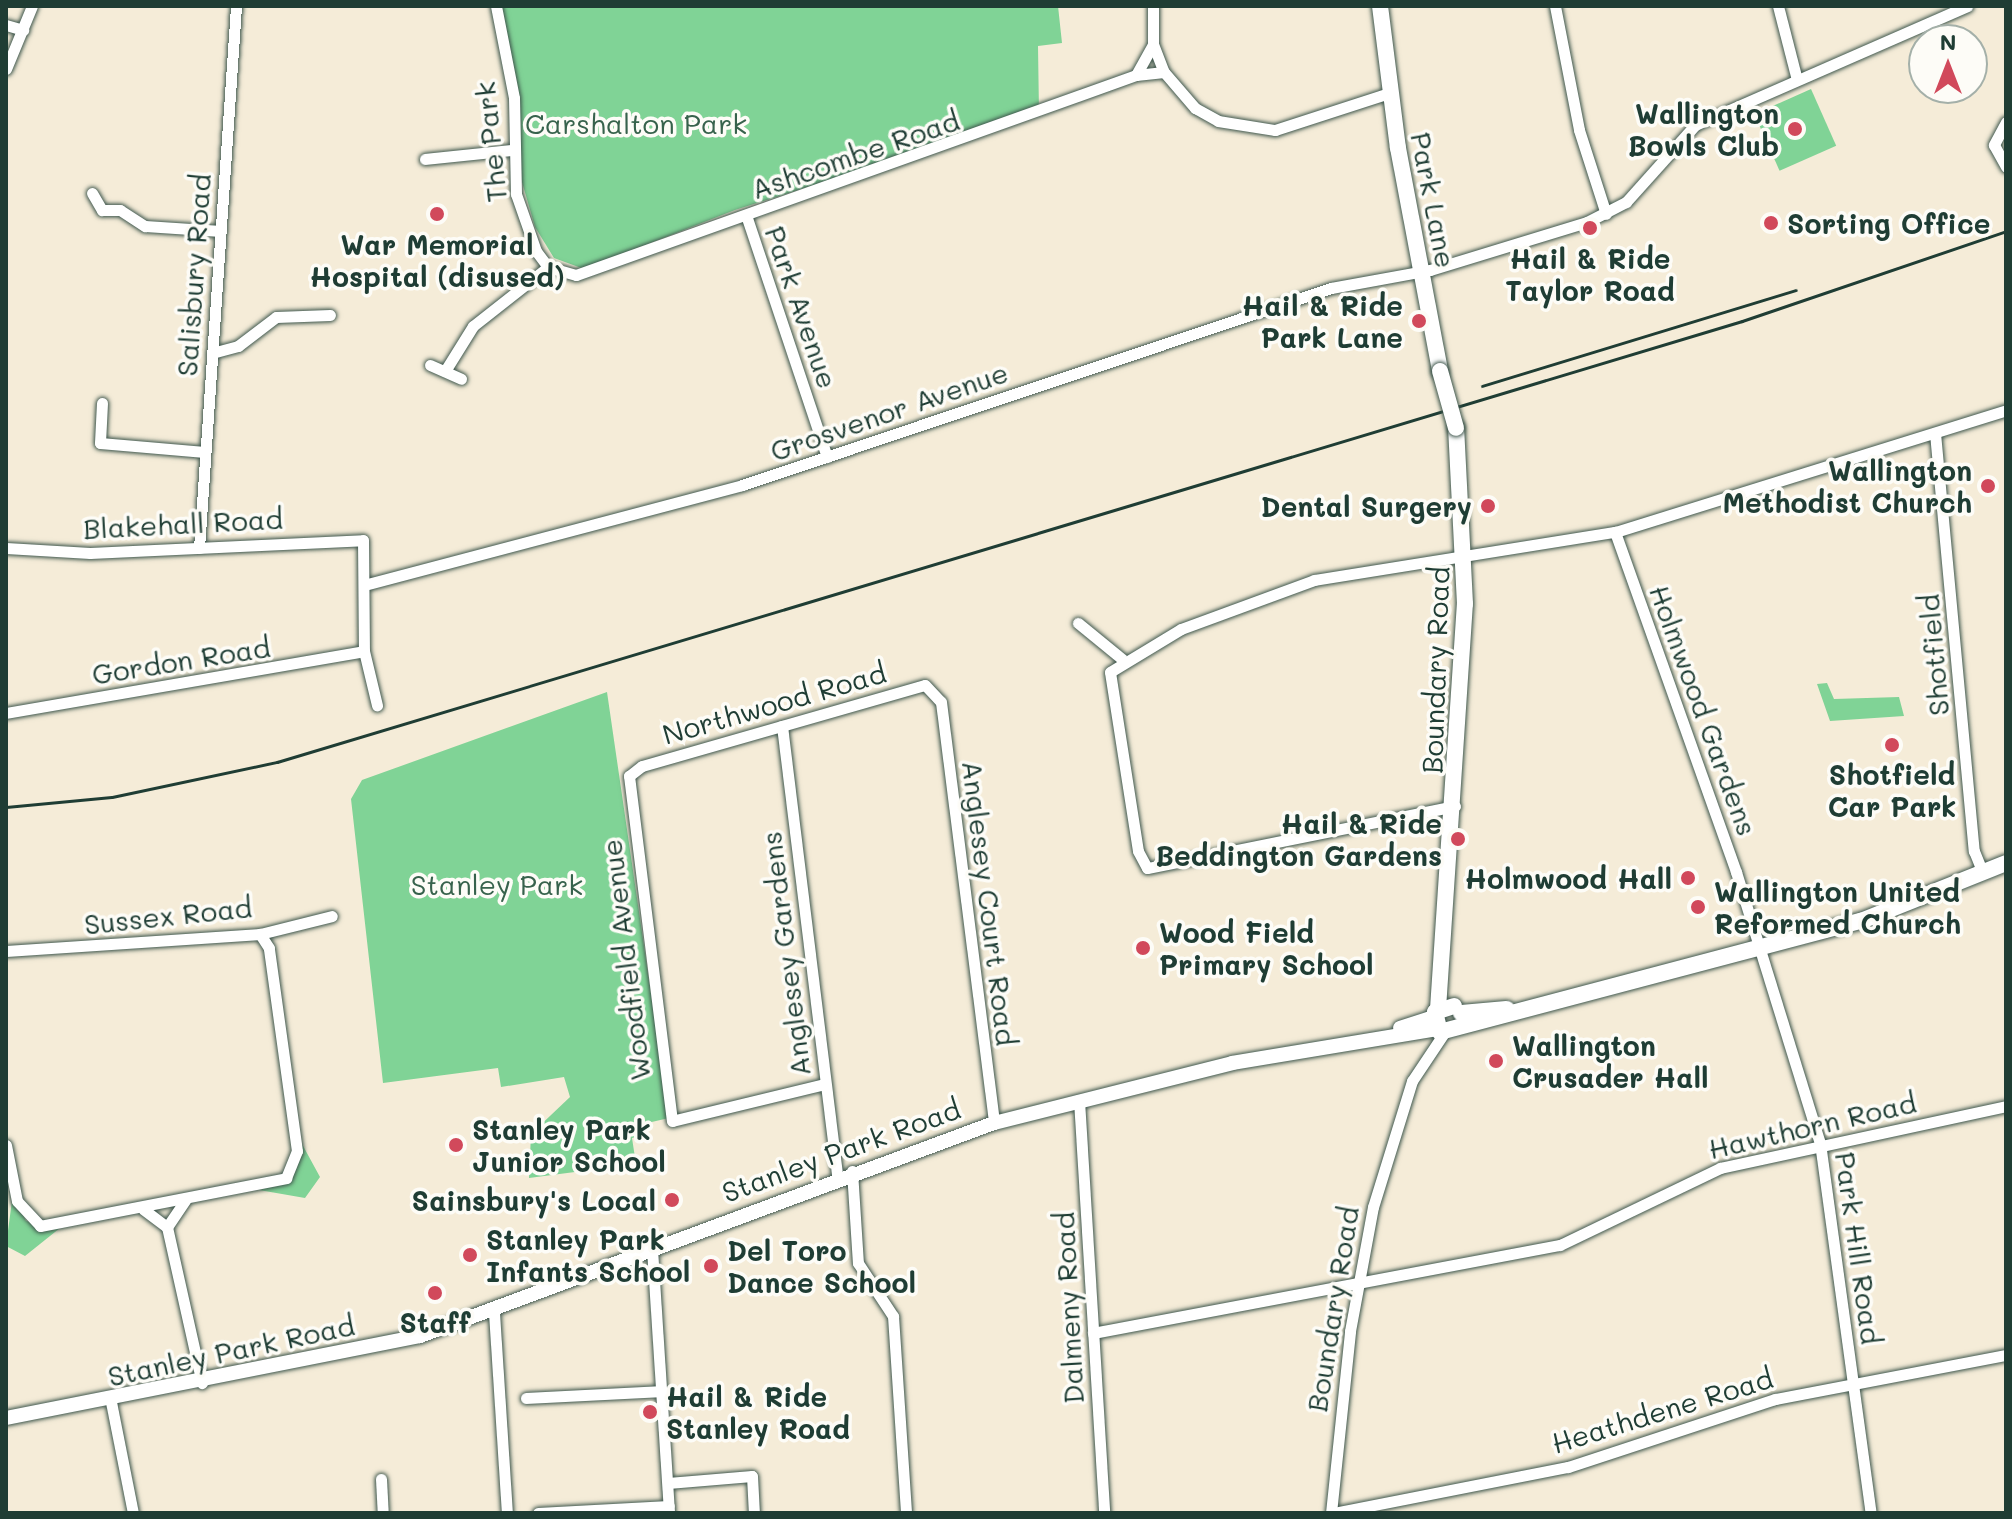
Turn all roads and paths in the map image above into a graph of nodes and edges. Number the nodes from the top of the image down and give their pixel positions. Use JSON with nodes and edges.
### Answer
{"nodes":[{"id":1,"x":32,"y":6,"type":"edge"},
{"id":2,"x":236,"y":6,"type":"edge"},
{"id":3,"x":496,"y":6,"type":"edge"},
{"id":4,"x":1153,"y":6,"type":"edge"},
{"id":5,"x":1380,"y":6,"type":"edge"},
{"id":6,"x":1555,"y":6,"type":"edge"},
{"id":7,"x":1778,"y":6,"type":"edge"},
{"id":8,"x":1967,"y":6,"type":"edge"},
{"id":9,"x":6,"y":25,"type":"edge"},
{"id":10,"x":23,"y":30,"type":"junction"},
{"id":11,"x":1153,"y":44,"type":"junction"},
{"id":12,"x":6,"y":69,"type":"edge"},
{"id":13,"x":1164,"y":72,"type":"junction"},
{"id":14,"x":1136,"y":75,"type":"junction"},
{"id":15,"x":1797,"y":80,"type":"junction"},
{"id":16,"x":1389,"y":93,"type":"junction"},
{"id":17,"x":2006,"y":122,"type":"edge"},
{"id":18,"x":511,"y":150,"type":"junction"},
{"id":19,"x":425,"y":159,"type":"dead end"},
{"id":20,"x":2006,"y":167,"type":"edge"},
{"id":21,"x":92,"y":193,"type":"dead end"},
{"id":22,"x":1606,"y":214,"type":"junction"},
{"id":23,"x":747,"y":218,"type":"junction"},
{"id":24,"x":221,"y":231,"type":"junction"},
{"id":25,"x":548,"y":267,"type":"junction"},
{"id":26,"x":1421,"y":269,"type":"junction"},
{"id":27,"x":330,"y":315,"type":"dead end"},
{"id":28,"x":212,"y":353,"type":"junction"},
{"id":29,"x":430,"y":365,"type":"dead end"},
{"id":30,"x":445,"y":371,"type":"junction"},
{"id":31,"x":461,"y":379,"type":"dead end"},
{"id":32,"x":1449,"y":402,"type":"joint"},
{"id":33,"x":102,"y":403,"type":"dead end"},
{"id":34,"x":2006,"y":410,"type":"edge"},
{"id":35,"x":1935,"y":433,"type":"junction"},
{"id":36,"x":205,"y":452,"type":"junction"},
{"id":37,"x":827,"y":457,"type":"junction"},
{"id":38,"x":1615,"y":532,"type":"junction"},
{"id":39,"x":6,"y":548,"type":"edge"},
{"id":40,"x":199,"y":548,"type":"junction"},
{"id":41,"x":1466,"y":552,"type":"junction"},
{"id":42,"x":368,"y":584,"type":"junction"},
{"id":43,"x":1078,"y":623,"type":"dead end"},
{"id":44,"x":364,"y":651,"type":"junction"},
{"id":45,"x":1122,"y":659,"type":"junction"},
{"id":46,"x":934,"y":689,"type":"joint"},
{"id":47,"x":377,"y":705,"type":"dead end"},
{"id":48,"x":6,"y":713,"type":"edge"},
{"id":49,"x":782,"y":726,"type":"junction"},
{"id":50,"x":629,"y":776,"type":"joint"},
{"id":51,"x":1456,"y":806,"type":"junction"},
{"id":52,"x":2006,"y":863,"type":"edge"},
{"id":53,"x":1983,"y":873,"type":"junction"},
{"id":54,"x":332,"y":916,"type":"dead end"},
{"id":55,"x":260,"y":934,"type":"junction"},
{"id":56,"x":1761,"y":949,"type":"junction"},
{"id":57,"x":6,"y":951,"type":"edge"},
{"id":58,"x":1446,"y":1020,"type":"junction"},
{"id":59,"x":825,"y":1084,"type":"junction"},
{"id":60,"x":1079,"y":1100,"type":"junction"},
{"id":61,"x":2006,"y":1106,"type":"edge"},
{"id":62,"x":994,"y":1123,"type":"junction"},
{"id":63,"x":1820,"y":1143,"type":"junction"},
{"id":64,"x":6,"y":1145,"type":"edge"},
{"id":65,"x":852,"y":1170,"type":"junction"},
{"id":66,"x":837,"y":1176,"type":"junction"},
{"id":67,"x":186,"y":1199,"type":"junction"},
{"id":68,"x":143,"y":1209,"type":"junction"},
{"id":69,"x":167,"y":1227,"type":"junction"},
{"id":70,"x":652,"y":1249,"type":"junction"},
{"id":71,"x":1359,"y":1280,"type":"junction"},
{"id":72,"x":494,"y":1313,"type":"junction"},
{"id":73,"x":1093,"y":1333,"type":"junction"},
{"id":74,"x":2006,"y":1355,"type":"edge"},
{"id":75,"x":202,"y":1383,"type":"junction"},
{"id":76,"x":1854,"y":1384,"type":"junction"},
{"id":77,"x":663,"y":1391,"type":"junction"},
{"id":78,"x":526,"y":1398,"type":"dead end"},
{"id":79,"x":111,"y":1402,"type":"junction"},
{"id":80,"x":6,"y":1418,"type":"edge"},
{"id":81,"x":381,"y":1479,"type":"dead end"},
{"id":82,"x":668,"y":1483,"type":"junction"},
{"id":83,"x":669,"y":1510,"type":"edge"},
{"id":84,"x":133,"y":1513,"type":"edge"},
{"id":85,"x":383,"y":1513,"type":"edge"},
{"id":86,"x":507,"y":1513,"type":"edge"},
{"id":87,"x":538,"y":1513,"type":"edge"},
{"id":88,"x":754,"y":1513,"type":"edge"},
{"id":89,"x":906,"y":1513,"type":"edge"},
{"id":90,"x":1104,"y":1513,"type":"edge"},
{"id":91,"x":1332,"y":1513,"type":"edge"},
{"id":92,"x":1871,"y":1513,"type":"edge"}],
"edges":[{"from":1,"to":10,"type":"street"},
{"from":2,"to":24,"type":"street","name":"Salisbury Road"},
{"from":3,"to":18,"type":"street","name":"The Park"},
{"from":4,"to":11,"type":"street"},
{"from":5,"to":16,"type":"main road","name":"Park Lane"},
{"from":6,"to":22,"type":"street"},
{"from":7,"to":15,"type":"street"},
{"from":8,"to":15,"type":"street"},
{"from":9,"to":10,"type":"street"},
{"from":10,"to":12,"type":"street"},
{"from":11,"to":13,"type":"street"},
{"from":11,"to":14,"type":"street"},
{"from":13,"to":14,"type":"street","name":"Ashcombe Road"},
{"from":13,"to":16,"type":"street"},
{"from":14,"to":23,"type":"street","name":"Ashcombe Road"},
{"from":15,"to":22,"type":"street"},
{"from":16,"to":26,"type":"main road","name":"Park Lane"},
{"from":17,"to":20,"type":"street"},
{"from":18,"to":19,"type":"street"},
{"from":18,"to":25,"type":"street","name":"The Park"},
{"from":21,"to":24,"type":"street"},
{"from":22,"to":26,"type":"street","name":"Grosvenor Avenue"},
{"from":23,"to":25,"type":"street","name":"Ashcombe Road"},
{"from":23,"to":37,"type":"street","name":"Park Avenue"},
{"from":24,"to":28,"type":"street","name":"Salisbury Road"},
{"from":25,"to":30,"type":"street"},
{"from":26,"to":32,"type":"main road","name":"Park Lane","bridge":true},
{"from":26,"to":37,"type":"street","name":"Grosvenor Avenue"},
{"from":27,"to":28,"type":"street"},
{"from":28,"to":36,"type":"street","name":"Salisbury Road"},
{"from":29,"to":30,"type":"street"},
{"from":30,"to":31,"type":"street"},
{"from":32,"to":41,"type":"main road","name":"Boundary Road","bridge":true},
{"from":33,"to":36,"type":"street"},
{"from":34,"to":35,"type":"street"},
{"from":35,"to":38,"type":"street"},
{"from":35,"to":53,"type":"street","name":"Shotfield"},
{"from":36,"to":40,"type":"street","name":"Salisbury Road"},
{"from":37,"to":42,"type":"street","name":"Grosvenor Avenue"},
{"from":38,"to":41,"type":"street"},
{"from":38,"to":56,"type":"street","name":"Holmwood Gardens"},
{"from":39,"to":40,"type":"street","name":"Blakehall Road"},
{"from":40,"to":42,"type":"street","name":"Blakehall Road"},
{"from":41,"to":45,"type":"street"},
{"from":41,"to":51,"type":"main road","name":"Boundary Road"},
{"from":42,"to":44,"type":"street"},
{"from":43,"to":45,"type":"street"},
{"from":44,"to":47,"type":"street"},
{"from":44,"to":48,"type":"street","name":"Gordon Road"},
{"from":45,"to":51,"type":"street"},
{"from":46,"to":49,"type":"street","name":"Northwood Road"},
{"from":46,"to":62,"type":"street","name":"Anglesey Court Road"},
{"from":49,"to":50,"type":"street","name":"Northwood Road"},
{"from":49,"to":59,"type":"street","name":"Anglesey Gardens"},
{"from":50,"to":59,"type":"street","name":"Woodfield Avenue"},
{"from":51,"to":58,"type":"main road","name":"Boundary Road"},
{"from":52,"to":53,"type":"main road","name":"Stanley Park Road"},
{"from":53,"to":56,"type":"main road","name":"Stanley Park Road"},
{"from":54,"to":55,"type":"street","name":"Sussex Road"},
{"from":55,"to":57,"type":"street","name":"Sussex Road"},
{"from":55,"to":67,"type":"street"},
{"from":56,"to":58,"type":"main road","name":"Stanley Park Road"},
{"from":56,"to":63,"type":"street","name":"Park Hill Road"},
{"from":58,"to":60,"type":"street","name":"Stanley Park Road"},
{"from":58,"to":71,"type":"street","name":"Boundary Road"},
{"from":59,"to":66,"type":"street","name":"Anglesey Gardens"},
{"from":60,"to":62,"type":"street","name":"Stanley Park Road"},
{"from":60,"to":73,"type":"street","name":"Dalmeny Road"},
{"from":61,"to":63,"type":"street","name":"Hawthorn Road"},
{"from":62,"to":65,"type":"street","name":"Stanley Park Road"},
{"from":63,"to":71,"type":"street","name":"Hawthorn Road"},
{"from":63,"to":76,"type":"street","name":"Park Hill Road"},
{"from":64,"to":68,"type":"street"},
{"from":65,"to":66,"type":"street","name":"Stanley Park Road"},
{"from":65,"to":89,"type":"street"},
{"from":66,"to":70,"type":"street","name":"Stanley Park Road"},
{"from":67,"to":68,"type":"street"},
{"from":67,"to":69,"type":"street"},
{"from":68,"to":69,"type":"street"},
{"from":69,"to":75,"type":"street"},
{"from":70,"to":72,"type":"street","name":"Stanley Park Road"},
{"from":70,"to":77,"type":"street"},
{"from":71,"to":73,"type":"street","name":"Hawthorn Road"},
{"from":71,"to":91,"type":"street","name":"Boundary Road"},
{"from":72,"to":75,"type":"street","name":"Stanley Park Road"},
{"from":72,"to":86,"type":"street"},
{"from":73,"to":90,"type":"street","name":"Dalmeny Road"},
{"from":74,"to":76,"type":"street","name":"Heathdene Road"},
{"from":75,"to":79,"type":"street","name":"Stanley Park Road"},
{"from":76,"to":91,"type":"street","name":"Heathdene Road"},
{"from":76,"to":92,"type":"street","name":"Park Hill Road"},
{"from":77,"to":78,"type":"street"},
{"from":77,"to":82,"type":"street"},
{"from":79,"to":80,"type":"street","name":"Stanley Park Road"},
{"from":79,"to":84,"type":"street"},
{"from":81,"to":85,"type":"street"},
{"from":82,"to":83,"type":"street"},
{"from":82,"to":88,"type":"street"},
{"from":83,"to":87,"type":"street"}]}
